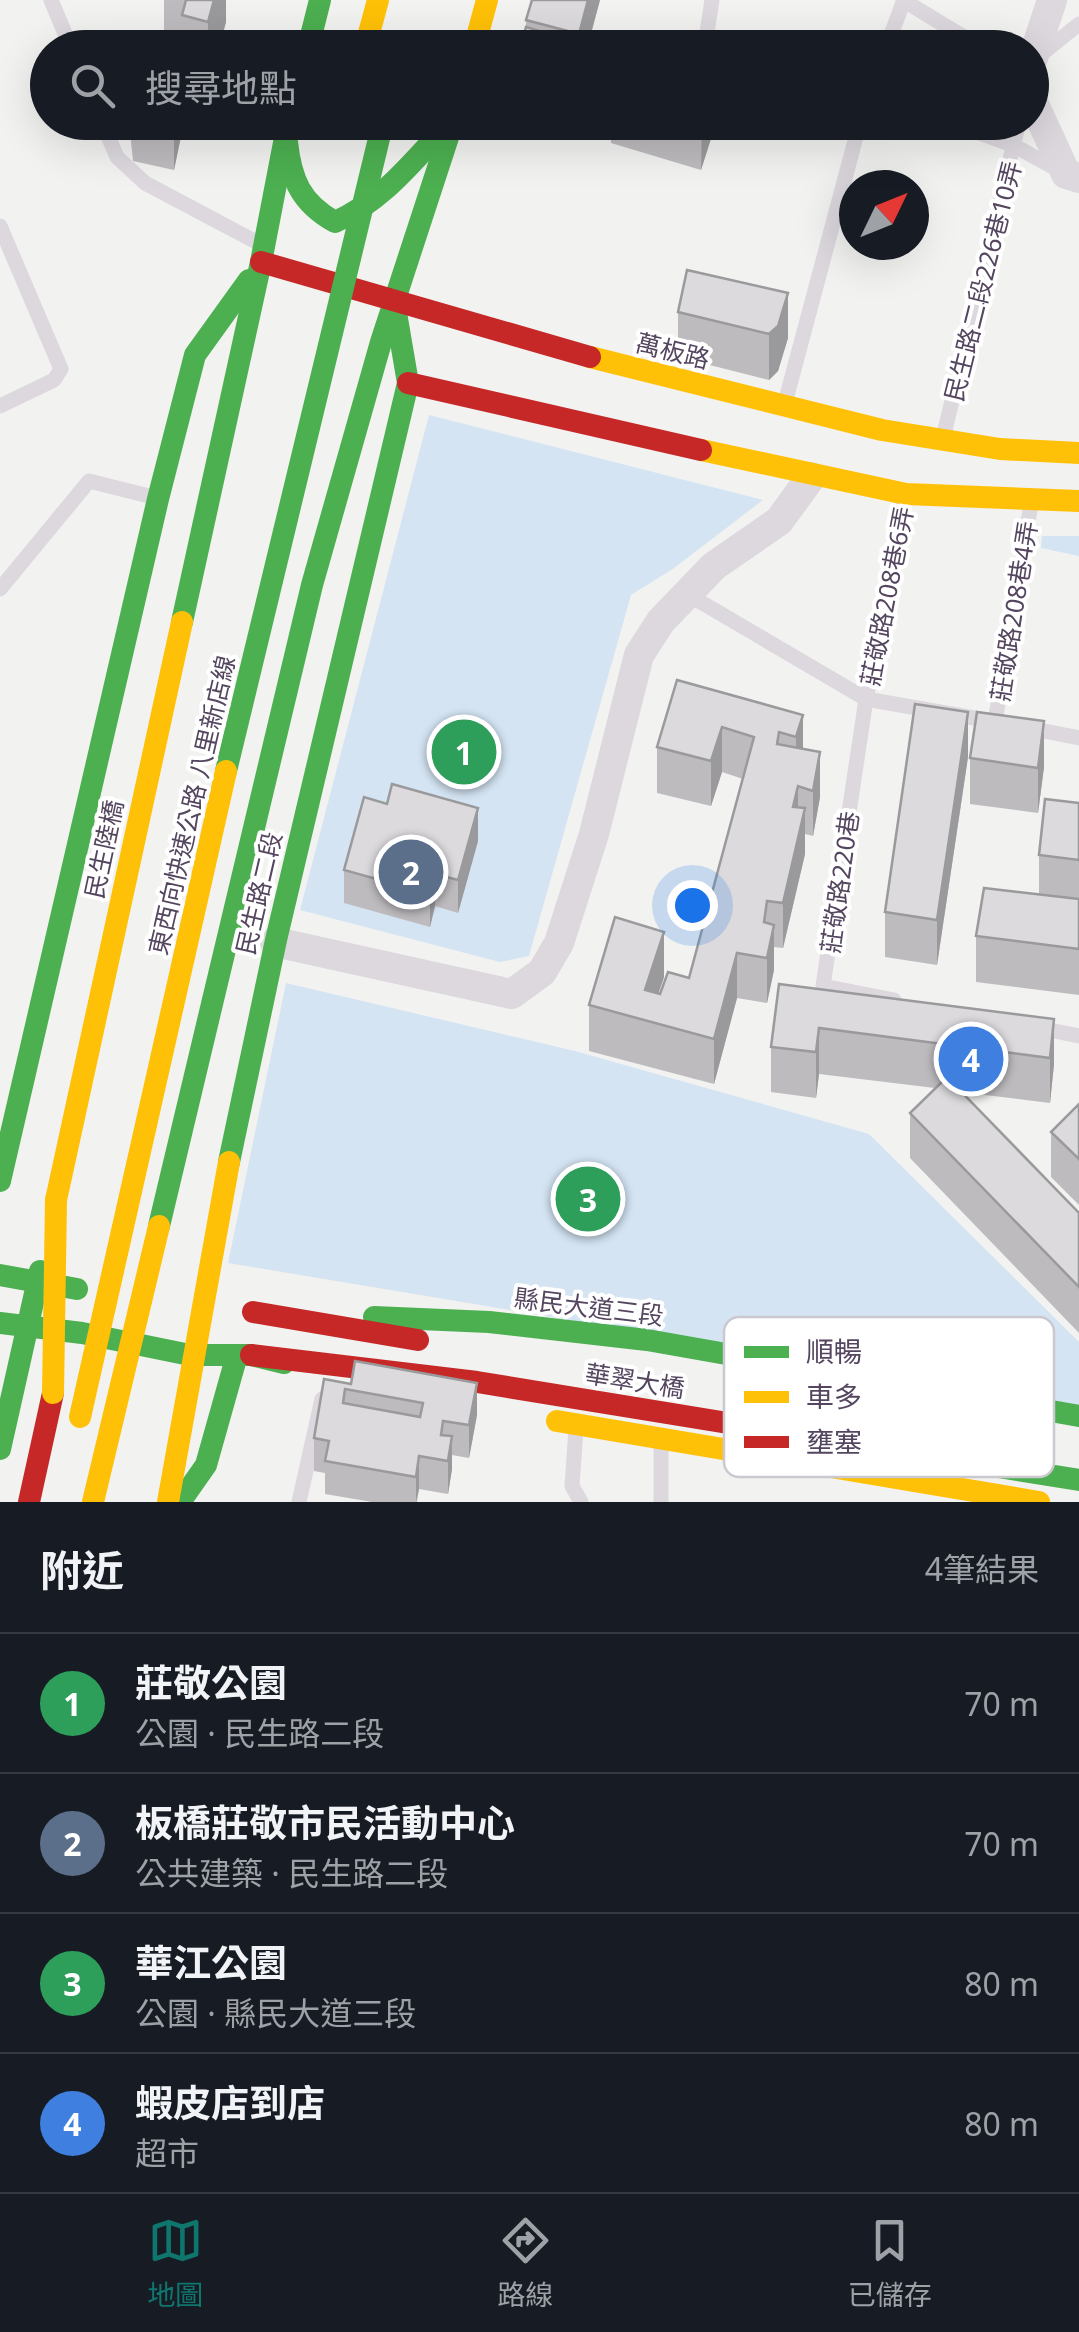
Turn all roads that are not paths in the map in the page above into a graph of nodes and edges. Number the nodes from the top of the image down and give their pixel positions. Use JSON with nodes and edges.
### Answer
{"nodes":[{"id":1,"x":51,"y":0,"type":"edge"},
{"id":2,"x":320,"y":0,"type":"edge"},
{"id":3,"x":378,"y":0,"type":"edge"},
{"id":4,"x":487,"y":0,"type":"edge"},
{"id":5,"x":712,"y":0,"type":"edge"},
{"id":6,"x":903,"y":0,"type":"edge"},
{"id":7,"x":1046,"y":3,"type":"edge"},
{"id":8,"x":1079,"y":24,"type":"edge"},
{"id":9,"x":64,"y":30,"type":"edge"},
{"id":10,"x":312,"y":30,"type":"edge"},
{"id":11,"x":370,"y":30,"type":"edge"},
{"id":12,"x":479,"y":30,"type":"edge"},
{"id":13,"x":707,"y":30,"type":"edge"},
{"id":14,"x":892,"y":30,"type":"edge"},
{"id":15,"x":952,"y":30,"type":"edge"},
{"id":16,"x":1040,"y":30,"type":"edge"},
{"id":17,"x":1049,"y":48,"type":"edge"},
{"id":18,"x":1049,"y":132,"type":"edge"},
{"id":19,"x":110,"y":140,"type":"edge"},
{"id":20,"x":284,"y":140,"type":"edge"},
{"id":21,"x":288,"y":140,"type":"edge"},
{"id":22,"x":380,"y":140,"type":"edge"},
{"id":23,"x":433,"y":140,"type":"edge"},
{"id":24,"x":445,"y":140,"type":"edge"},
{"id":25,"x":855,"y":140,"type":"edge"},
{"id":26,"x":998,"y":140,"type":"edge"},
{"id":27,"x":1016,"y":140,"type":"edge"},
{"id":28,"x":1015,"y":146,"type":"junction"},
{"id":29,"x":1072,"y":176,"type":"edge"},
{"id":30,"x":328,"y":199,"type":"dead end"},
{"id":31,"x":0,"y":226,"type":"edge"},
{"id":32,"x":262,"y":254,"type":"junction"},
{"id":33,"x":304,"y":295,"type":"dead end"},
{"id":34,"x":394,"y":302,"type":"junction"},
{"id":35,"x":408,"y":383,"type":"junction"},
{"id":36,"x":0,"y":406,"type":"edge"},
{"id":37,"x":784,"y":406,"type":"junction"},
{"id":38,"x":943,"y":440,"type":"junction"},
{"id":39,"x":1079,"y":453,"type":"edge"},
{"id":40,"x":812,"y":477,"type":"junction"},
{"id":41,"x":906,"y":494,"type":"junction"},
{"id":42,"x":158,"y":499,"type":"junction"},
{"id":43,"x":1032,"y":500,"type":"junction"},
{"id":44,"x":1079,"y":501,"type":"edge"},
{"id":45,"x":0,"y":589,"type":"edge"},
{"id":46,"x":687,"y":594,"type":"junction"},
{"id":47,"x":866,"y":699,"type":"junction"},
{"id":48,"x":995,"y":722,"type":"junction"},
{"id":49,"x":1079,"y":738,"type":"edge"},
{"id":50,"x":274,"y":942,"type":"junction"},
{"id":51,"x":914,"y":1004,"type":"edge"},
{"id":52,"x":1024,"y":1026,"type":"edge"},
{"id":53,"x":1079,"y":1036,"type":"edge"},
{"id":54,"x":0,"y":1180,"type":"edge"},
{"id":55,"x":56,"y":1200,"type":"junction"},
{"id":56,"x":159,"y":1226,"type":"junction"},
{"id":57,"x":82,"y":1258,"type":"dead end"},
{"id":58,"x":0,"y":1275,"type":"edge"},
{"id":59,"x":208,"y":1306,"type":"junction"},
{"id":60,"x":0,"y":1322,"type":"edge"},
{"id":61,"x":444,"y":1345,"type":"dead end"},
{"id":62,"x":724,"y":1354,"type":"edge"},
{"id":63,"x":190,"y":1355,"type":"junction"},
{"id":64,"x":244,"y":1355,"type":"junction"},
{"id":65,"x":324,"y":1391,"type":"edge"},
{"id":66,"x":53,"y":1392,"type":"junction"},
{"id":67,"x":1054,"y":1412,"type":"edge"},
{"id":68,"x":527,"y":1415,"type":"dead end"},
{"id":69,"x":1079,"y":1416,"type":"edge"},
{"id":70,"x":576,"y":1425,"type":"junction"},
{"id":71,"x":724,"y":1429,"type":"edge"},
{"id":72,"x":662,"y":1441,"type":"junction"},
{"id":73,"x":0,"y":1449,"type":"edge"},
{"id":74,"x":724,"y":1452,"type":"edge"},
{"id":75,"x":1054,"y":1476,"type":"edge"},
{"id":76,"x":870,"y":1477,"type":"edge"},
{"id":77,"x":1079,"y":1480,"type":"edge"},
{"id":78,"x":992,"y":1498,"type":"edge"},
{"id":79,"x":29,"y":1502,"type":"edge"},
{"id":80,"x":93,"y":1502,"type":"edge"},
{"id":81,"x":168,"y":1502,"type":"edge"},
{"id":82,"x":180,"y":1502,"type":"edge"},
{"id":83,"x":298,"y":1502,"type":"edge"},
{"id":84,"x":581,"y":1502,"type":"edge"},
{"id":85,"x":660,"y":1502,"type":"edge"},
{"id":86,"x":1038,"y":1502,"type":"edge"}],
"edges":[{"from":1,"to":9,"type":"lane"},
{"from":2,"to":10,"type":"main road"},
{"from":3,"to":11,"type":"main road"},
{"from":4,"to":12,"type":"main road"},
{"from":5,"to":13,"type":"lane"},
{"from":6,"to":14,"type":"lane"},
{"from":6,"to":15,"type":"lane"},
{"from":7,"to":16,"type":"street"},
{"from":8,"to":17,"type":"lane"},
{"from":18,"to":29,"type":"street"},
{"from":19,"to":32,"type":"lane"},
{"from":20,"to":32,"type":"main road"},
{"from":21,"to":23,"type":"main road"},
{"from":22,"to":56,"type":"main road","name":"東西向快速公路 八里新店線","bridge":true},
{"from":24,"to":34,"type":"main road","name":"民生路二段"},
{"from":25,"to":37,"type":"lane"},
{"from":26,"to":28,"type":"lane"},
{"from":27,"to":28,"type":"lane","name":"民生路二段226巷10弄"},
{"from":28,"to":29,"type":"lane"},
{"from":28,"to":38,"type":"lane","name":"民生路二段226巷10弄"},
{"from":30,"to":33,"type":"main road"},
{"from":31,"to":36,"type":"lane"},
{"from":32,"to":34,"type":"main road","name":"萬板路"},
{"from":32,"to":42,"type":"main road"},
{"from":32,"to":55,"type":"main road","name":"民生陸橋"},
{"from":34,"to":35,"type":"main road","name":"民生路二段"},
{"from":34,"to":37,"type":"main road","name":"萬板路"},
{"from":34,"to":56,"type":"main road","name":"民生路二段"},
{"from":35,"to":40,"type":"main road"},
{"from":35,"to":50,"type":"main road","name":"民生路二段"},
{"from":37,"to":38,"type":"main road","name":"萬板路"},
{"from":38,"to":39,"type":"main road","name":"萬板路"},
{"from":40,"to":41,"type":"main road"},
{"from":40,"to":46,"type":"street"},
{"from":41,"to":43,"type":"main road"},
{"from":41,"to":47,"type":"lane","name":"莊敬路208巷6弄"},
{"from":42,"to":45,"type":"lane"},
{"from":42,"to":54,"type":"main road"},
{"from":43,"to":44,"type":"main road"},
{"from":43,"to":48,"type":"lane","name":"莊敬路208巷4弄"},
{"from":46,"to":47,"type":"lane"},
{"from":46,"to":50,"type":"street"},
{"from":47,"to":48,"type":"lane"},
{"from":47,"to":51,"type":"lane","name":"莊敬路220巷"},
{"from":48,"to":49,"type":"lane"},
{"from":50,"to":59,"type":"main road","name":"民生路二段"},
{"from":52,"to":53,"type":"lane"},
{"from":55,"to":66,"type":"main road","bridge":true},
{"from":55,"to":73,"type":"main road","name":"民生陸橋","bridge":true},
{"from":56,"to":80,"type":"main road","bridge":true},
{"from":57,"to":66,"type":"main road","bridge":true},
{"from":58,"to":59,"type":"main road","name":"縣民大道三段"},
{"from":59,"to":61,"type":"main road"},
{"from":59,"to":62,"type":"main road","name":"縣民大道三段"},
{"from":59,"to":63,"type":"main road","name":"民生路二段"},
{"from":60,"to":63,"type":"main road"},
{"from":63,"to":64,"type":"main road"},
{"from":63,"to":81,"type":"main road","name":"民生路二段"},
{"from":64,"to":71,"type":"main road","name":"華翠大橋"},
{"from":64,"to":82,"type":"main road"},
{"from":65,"to":83,"type":"lane"},
{"from":66,"to":79,"type":"main road"},
{"from":67,"to":69,"type":"main road","name":"縣民大道三段"},
{"from":68,"to":70,"type":"main road"},
{"from":70,"to":72,"type":"main road"},
{"from":70,"to":84,"type":"lane"},
{"from":72,"to":74,"type":"main road"},
{"from":72,"to":85,"type":"lane"},
{"from":75,"to":77,"type":"main road","name":"華翠大橋"},
{"from":76,"to":78,"type":"main road"},
{"from":78,"to":86,"type":"main road"}]}
